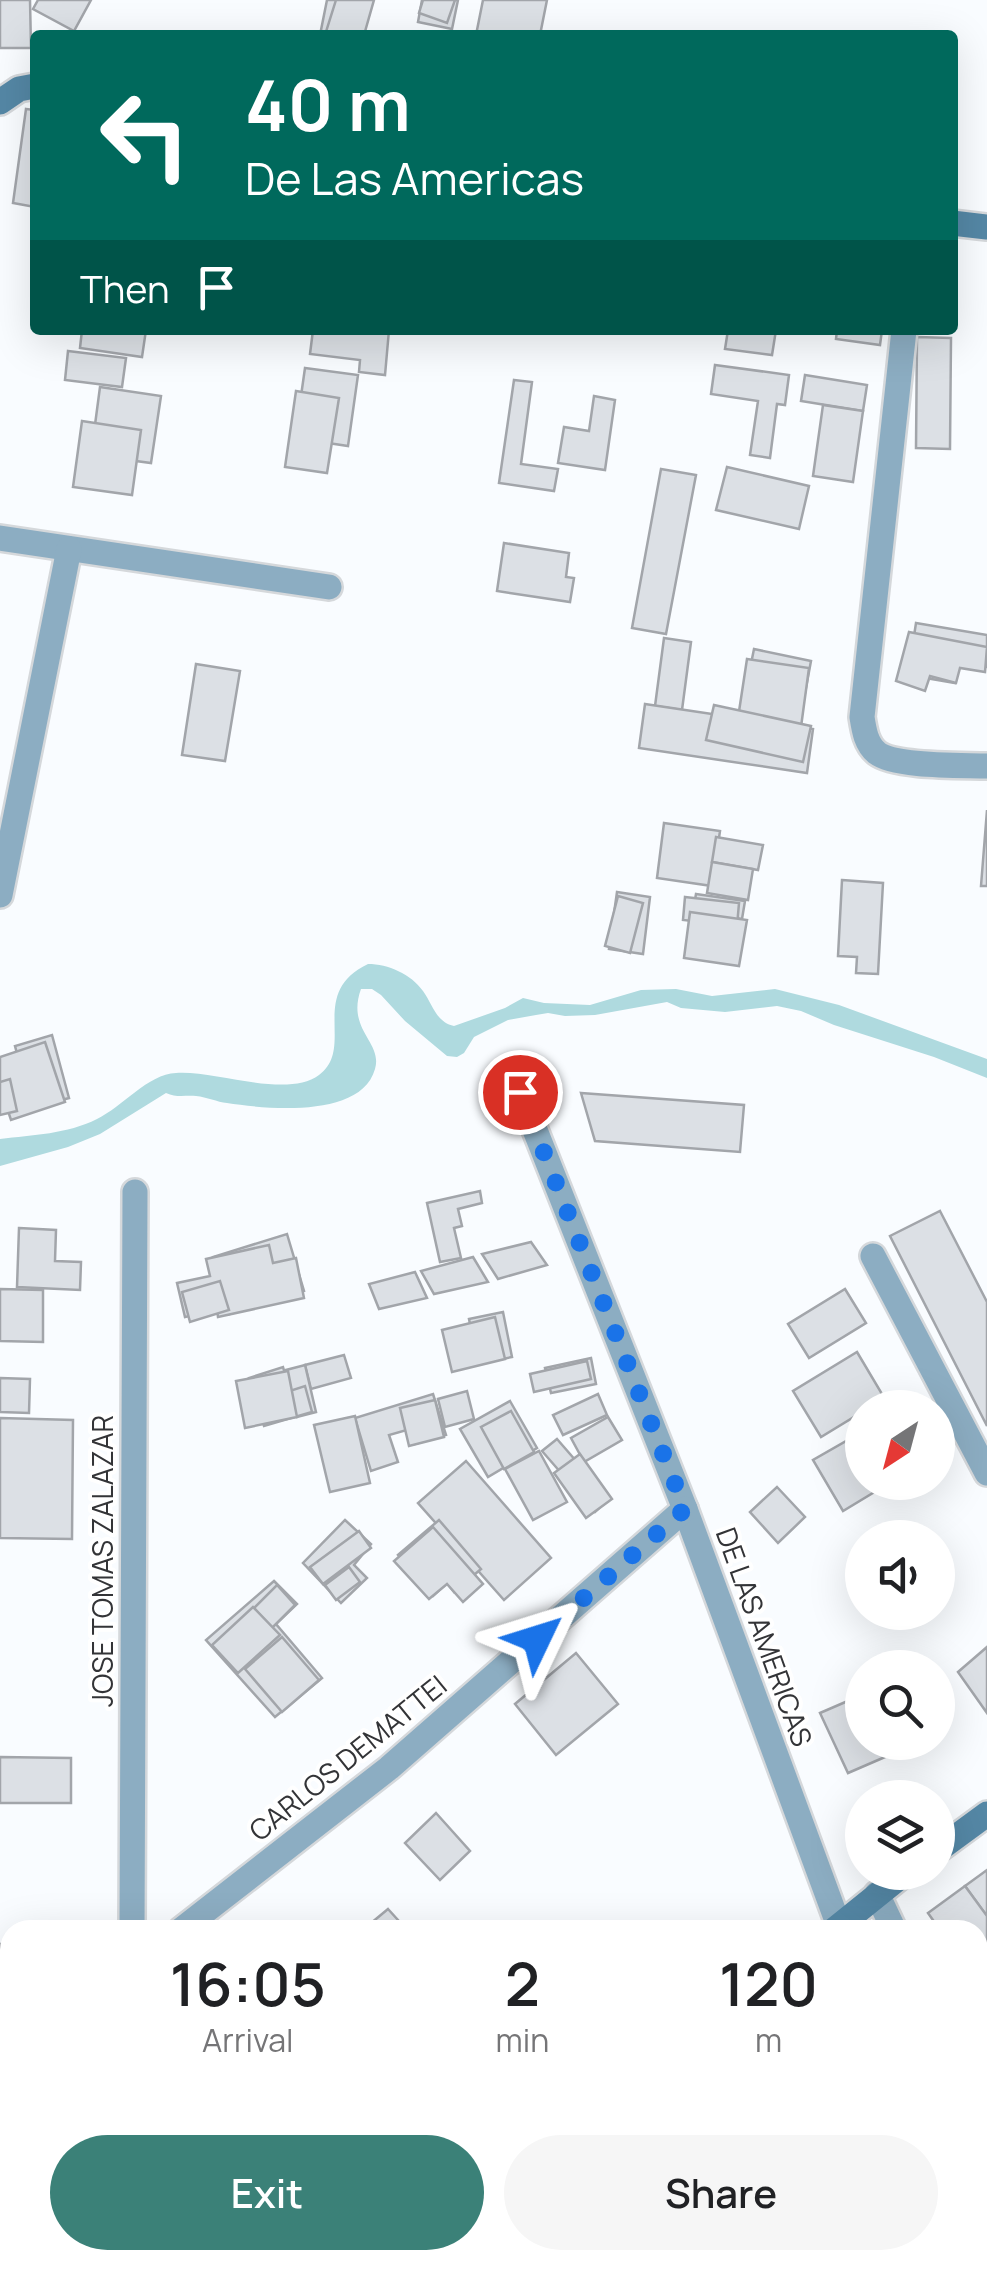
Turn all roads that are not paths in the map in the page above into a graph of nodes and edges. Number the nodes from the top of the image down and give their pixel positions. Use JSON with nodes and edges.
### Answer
{"nodes":[{"id":1,"x":30,"y":87,"type":"edge"},
{"id":2,"x":0,"y":102,"type":"edge"},
{"id":3,"x":958,"y":223,"type":"edge"},
{"id":4,"x":987,"y":227,"type":"edge"},
{"id":5,"x":903,"y":335,"type":"edge"},
{"id":6,"x":0,"y":538,"type":"edge"},
{"id":7,"x":69,"y":550,"type":"junction"},
{"id":8,"x":329,"y":587,"type":"dead end"},
{"id":9,"x":987,"y":766,"type":"edge"},
{"id":10,"x":0,"y":895,"type":"edge"},
{"id":11,"x":520,"y":1092,"type":"dead end"},
{"id":12,"x":135,"y":1192,"type":"dead end"},
{"id":13,"x":873,"y":1256,"type":"dead end"},
{"id":14,"x":987,"y":1473,"type":"edge"},
{"id":15,"x":685,"y":1509,"type":"junction"},
{"id":16,"x":987,"y":1814,"type":"edge"},
{"id":17,"x":955,"y":1838,"type":"edge"},
{"id":18,"x":881,"y":1890,"type":"edge"},
{"id":19,"x":876,"y":1894,"type":"junction"},
{"id":20,"x":132,"y":1920,"type":"edge"},
{"id":21,"x":194,"y":1920,"type":"edge"},
{"id":22,"x":834,"y":1920,"type":"edge"},
{"id":23,"x":846,"y":1920,"type":"edge"},
{"id":24,"x":889,"y":1920,"type":"edge"}],
"edges":[{"from":1,"to":2,"type":"main road"},
{"from":3,"to":4,"type":"main road"},
{"from":5,"to":9,"type":"street"},
{"from":6,"to":7,"type":"street"},
{"from":7,"to":8,"type":"street"},
{"from":7,"to":10,"type":"street"},
{"from":11,"to":15,"type":"street","name":"DE LAS AMERICAS"},
{"from":12,"to":20,"type":"street","name":"JOSE TOMAS ZALAZAR"},
{"from":13,"to":14,"type":"street"},
{"from":15,"to":21,"type":"street","name":"CARLOS DEMATTEI"},
{"from":15,"to":22,"type":"street","name":"DE LAS AMERICAS"},
{"from":16,"to":17,"type":"main road"},
{"from":18,"to":19,"type":"main road"},
{"from":19,"to":23,"type":"main road"},
{"from":19,"to":24,"type":"street"}]}
